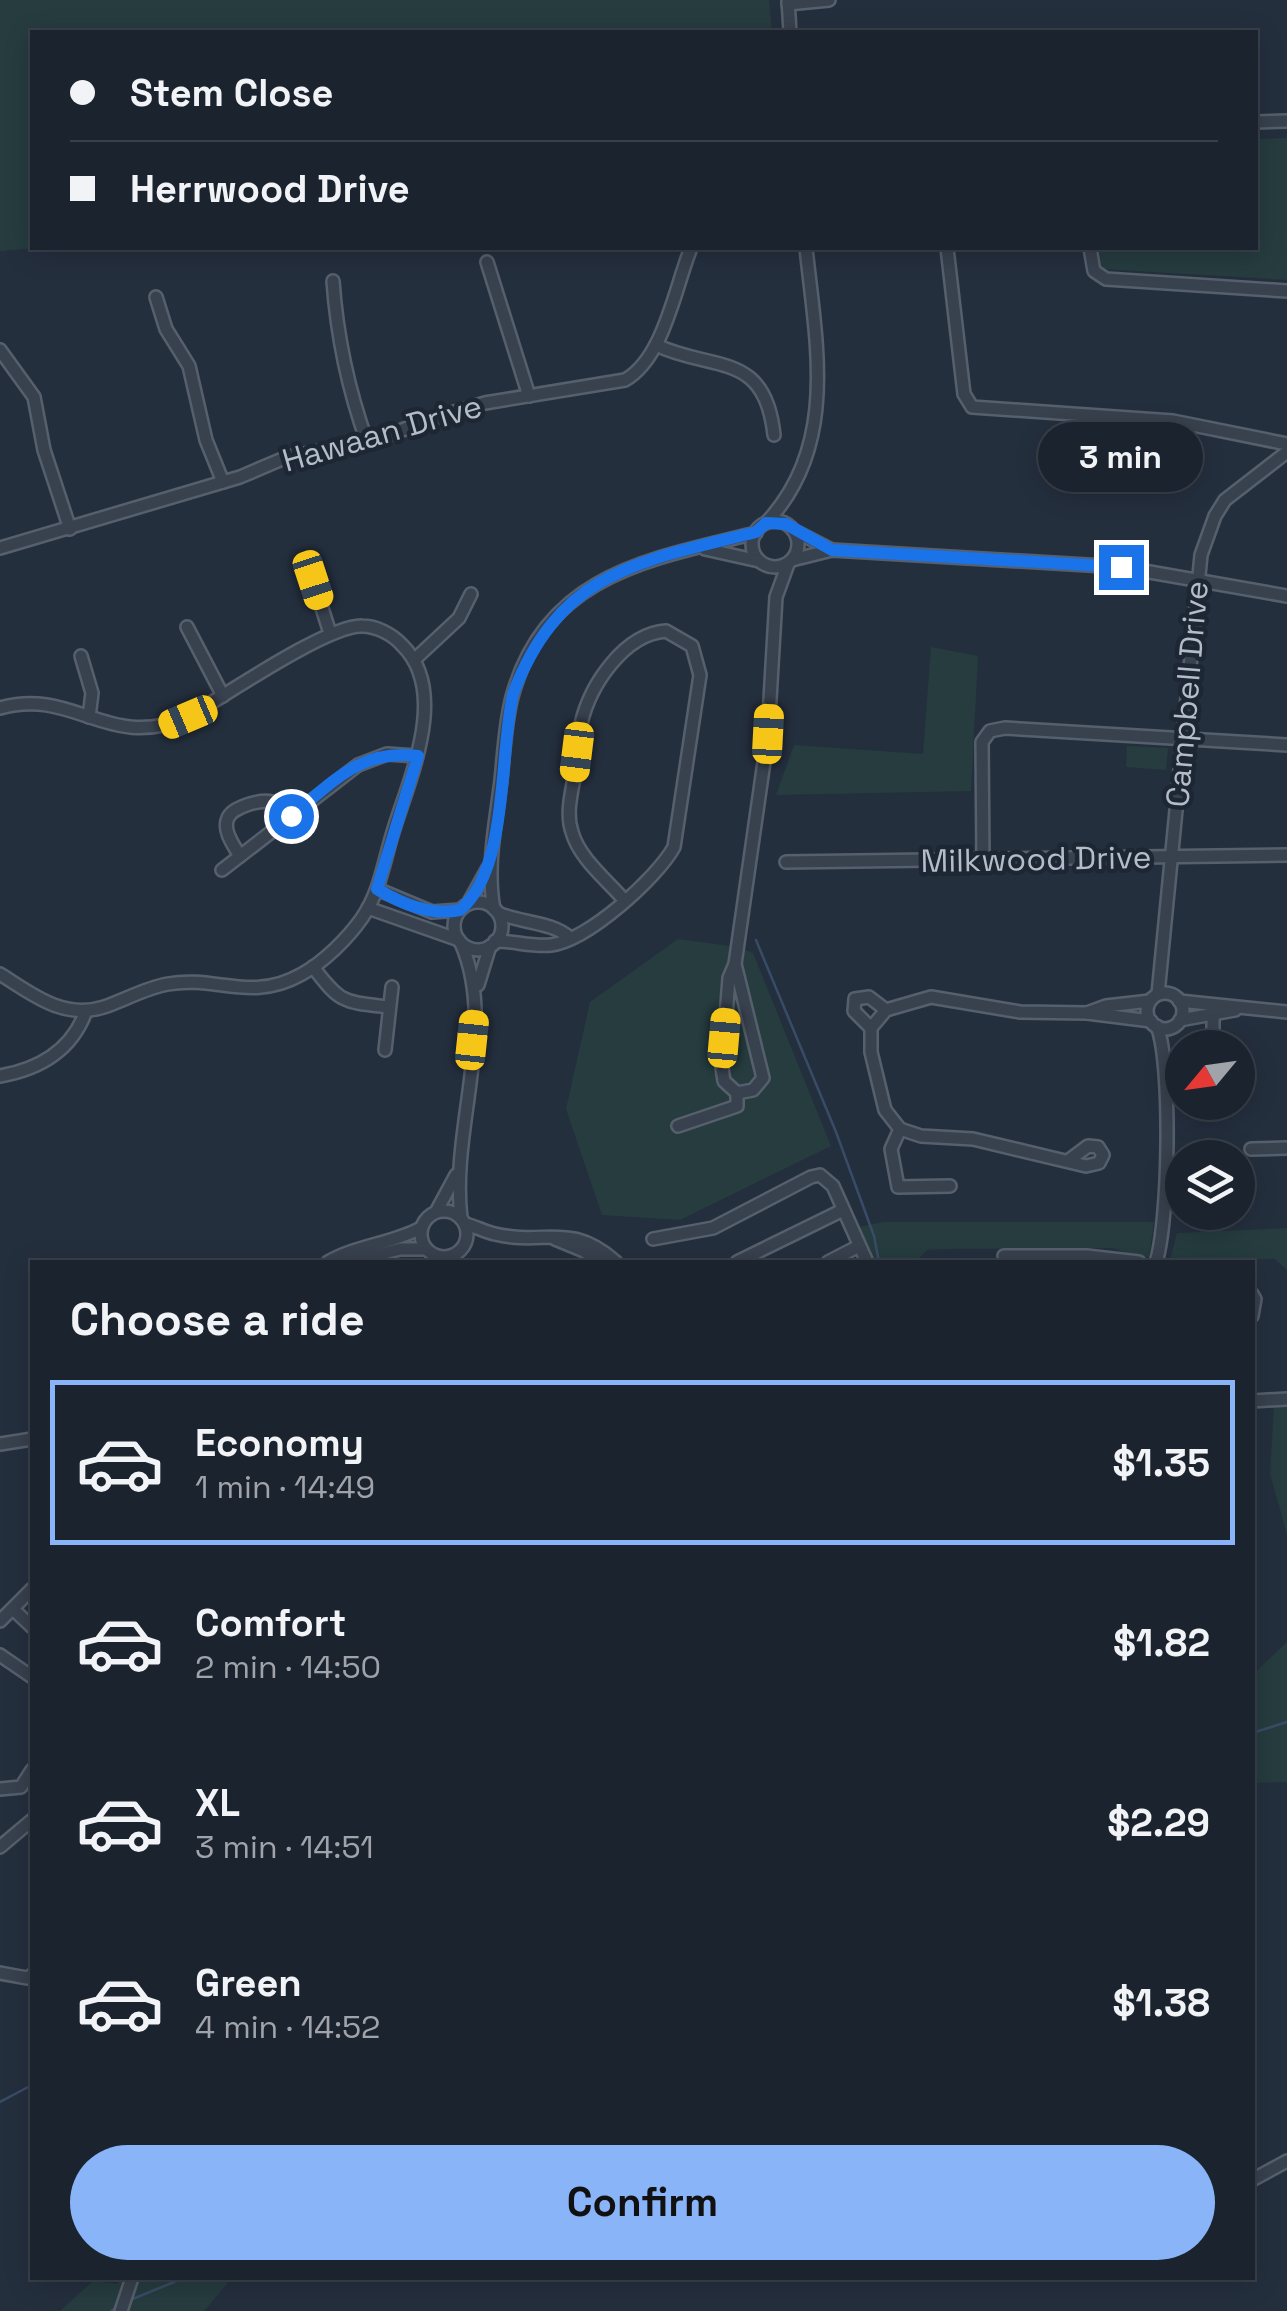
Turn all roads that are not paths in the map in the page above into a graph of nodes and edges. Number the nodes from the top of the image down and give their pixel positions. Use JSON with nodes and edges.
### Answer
{"nodes":[{"id":1,"x":829,"y":0,"type":"edge"},
{"id":2,"x":788,"y":2,"type":"edge"},
{"id":3,"x":790,"y":30,"type":"edge"},
{"id":4,"x":1287,"y":121,"type":"edge"},
{"id":5,"x":1258,"y":122,"type":"edge"},
{"id":6,"x":690,"y":250,"type":"edge"},
{"id":7,"x":806,"y":250,"type":"edge"},
{"id":8,"x":948,"y":250,"type":"edge"},
{"id":9,"x":1090,"y":250,"type":"edge"},
{"id":10,"x":487,"y":262,"type":"dead end"},
{"id":11,"x":333,"y":281,"type":"dead end"},
{"id":12,"x":1287,"y":291,"type":"edge"},
{"id":13,"x":156,"y":297,"type":"dead end"},
{"id":14,"x":656,"y":345,"type":"junction"},
{"id":15,"x":0,"y":350,"type":"edge"},
{"id":16,"x":530,"y":396,"type":"junction"},
{"id":17,"x":774,"y":435,"type":"dead end"},
{"id":18,"x":367,"y":442,"type":"junction"},
{"id":19,"x":1287,"y":444,"type":"edge"},
{"id":20,"x":1287,"y":452,"type":"edge"},
{"id":21,"x":223,"y":482,"type":"junction"},
{"id":22,"x":794,"y":490,"type":"junction"},
{"id":23,"x":766,"y":523,"type":"junction"},
{"id":24,"x":792,"y":528,"type":"junction"},
{"id":25,"x":70,"y":529,"type":"junction"},
{"id":26,"x":756,"y":532,"type":"junction"},
{"id":27,"x":0,"y":548,"type":"edge"},
{"id":28,"x":694,"y":548,"type":"junction"},
{"id":29,"x":832,"y":550,"type":"junction"},
{"id":30,"x":790,"y":562,"type":"junction"},
{"id":31,"x":762,"y":563,"type":"junction"},
{"id":32,"x":313,"y":580,"type":"dead end"},
{"id":33,"x":1200,"y":580,"type":"junction"},
{"id":34,"x":471,"y":594,"type":"dead end"},
{"id":35,"x":1287,"y":596,"type":"edge"},
{"id":36,"x":776,"y":597,"type":"junction"},
{"id":37,"x":188,"y":626,"type":"dead end"},
{"id":38,"x":330,"y":633,"type":"junction"},
{"id":39,"x":81,"y":656,"type":"dead end"},
{"id":40,"x":414,"y":660,"type":"junction"},
{"id":41,"x":224,"y":696,"type":"junction"},
{"id":42,"x":0,"y":708,"type":"edge"},
{"id":43,"x":90,"y":717,"type":"junction"},
{"id":44,"x":1185,"y":737,"type":"junction"},
{"id":45,"x":1287,"y":745,"type":"edge"},
{"id":46,"x":418,"y":756,"type":"junction"},
{"id":47,"x":291,"y":816,"type":"junction"},
{"id":48,"x":240,"y":856,"type":"junction"},
{"id":49,"x":1171,"y":856,"type":"junction"},
{"id":50,"x":1287,"y":856,"type":"edge"},
{"id":51,"x":492,"y":860,"type":"junction"},
{"id":52,"x":984,"y":860,"type":"junction"},
{"id":53,"x":786,"y":862,"type":"dead end"},
{"id":54,"x":222,"y":870,"type":"dead end"},
{"id":55,"x":377,"y":889,"type":"junction"},
{"id":56,"x":624,"y":900,"type":"junction"},
{"id":57,"x":368,"y":908,"type":"junction"},
{"id":58,"x":463,"y":908,"type":"junction"},
{"id":59,"x":496,"y":911,"type":"junction"},
{"id":60,"x":570,"y":938,"type":"junction"},
{"id":61,"x":460,"y":941,"type":"junction"},
{"id":62,"x":492,"y":944,"type":"junction"},
{"id":63,"x":736,"y":964,"type":"junction"},
{"id":64,"x":313,"y":967,"type":"junction"},
{"id":65,"x":1163,"y":971,"type":"junction"},
{"id":66,"x":0,"y":974,"type":"edge"},
{"id":67,"x":392,"y":988,"type":"dead end"},
{"id":68,"x":476,"y":991,"type":"junction"},
{"id":69,"x":1154,"y":998,"type":"junction"},
{"id":70,"x":1176,"y":998,"type":"junction"},
{"id":71,"x":389,"y":1008,"type":"junction"},
{"id":72,"x":886,"y":1010,"type":"junction"},
{"id":73,"x":1213,"y":1010,"type":"junction"},
{"id":74,"x":86,"y":1011,"type":"junction"},
{"id":75,"x":1287,"y":1012,"type":"edge"},
{"id":76,"x":1087,"y":1013,"type":"junction"},
{"id":77,"x":1178,"y":1022,"type":"junction"},
{"id":78,"x":1154,"y":1024,"type":"junction"},
{"id":79,"x":872,"y":1028,"type":"junction"},
{"id":80,"x":1213,"y":1030,"type":"edge"},
{"id":81,"x":385,"y":1050,"type":"dead end"},
{"id":82,"x":1164,"y":1052,"type":"junction"},
{"id":83,"x":0,"y":1076,"type":"edge"},
{"id":84,"x":737,"y":1093,"type":"junction"},
{"id":85,"x":678,"y":1126,"type":"dead end"},
{"id":86,"x":900,"y":1128,"type":"junction"},
{"id":87,"x":1287,"y":1148,"type":"edge"},
{"id":88,"x":1255,"y":1150,"type":"edge"},
{"id":89,"x":1068,"y":1160,"type":"dead end"},
{"id":90,"x":459,"y":1166,"type":"junction"},
{"id":91,"x":950,"y":1186,"type":"dead end"},
{"id":92,"x":843,"y":1210,"type":"junction"},
{"id":93,"x":436,"y":1212,"type":"junction"},
{"id":94,"x":462,"y":1221,"type":"junction"},
{"id":95,"x":421,"y":1228,"type":"junction"},
{"id":96,"x":496,"y":1234,"type":"junction"},
{"id":97,"x":547,"y":1236,"type":"junction"},
{"id":98,"x":653,"y":1240,"type":"dead end"},
{"id":99,"x":859,"y":1246,"type":"junction"},
{"id":100,"x":428,"y":1254,"type":"edge"},
{"id":101,"x":1004,"y":1256,"type":"dead end"},
{"id":102,"x":455,"y":1257,"type":"edge"},
{"id":103,"x":332,"y":1260,"type":"edge"},
{"id":104,"x":355,"y":1260,"type":"edge"},
{"id":105,"x":597,"y":1260,"type":"edge"},
{"id":106,"x":613,"y":1260,"type":"edge"},
{"id":107,"x":741,"y":1260,"type":"edge"},
{"id":108,"x":832,"y":1260,"type":"edge"},
{"id":109,"x":867,"y":1260,"type":"edge"},
{"id":110,"x":1122,"y":1260,"type":"edge"},
{"id":111,"x":1156,"y":1260,"type":"edge"},
{"id":112,"x":1287,"y":1400,"type":"edge"},
{"id":113,"x":1255,"y":1401,"type":"edge"},
{"id":114,"x":30,"y":1439,"type":"edge"},
{"id":115,"x":0,"y":1444,"type":"edge"},
{"id":116,"x":30,"y":1590,"type":"edge"},
{"id":117,"x":14,"y":1610,"type":"junction"},
{"id":118,"x":0,"y":1621,"type":"edge"},
{"id":119,"x":30,"y":1625,"type":"edge"},
{"id":120,"x":0,"y":1654,"type":"edge"},
{"id":121,"x":30,"y":1676,"type":"edge"},
{"id":122,"x":30,"y":1773,"type":"edge"},
{"id":123,"x":0,"y":1789,"type":"edge"},
{"id":124,"x":30,"y":1822,"type":"edge"},
{"id":125,"x":0,"y":1847,"type":"edge"},
{"id":126,"x":0,"y":1973,"type":"edge"},
{"id":127,"x":30,"y":1976,"type":"edge"},
{"id":128,"x":1287,"y":2161,"type":"edge"},
{"id":129,"x":1255,"y":2178,"type":"edge"},
{"id":130,"x":131,"y":2280,"type":"edge"},
{"id":131,"x":121,"y":2311,"type":"edge"}],
"edges":[{"from":1,"to":2,"type":"street"},
{"from":2,"to":3,"type":"street"},
{"from":4,"to":5,"type":"street"},
{"from":6,"to":14,"type":"street","name":"Hawaan Drive"},
{"from":7,"to":22,"type":"street"},
{"from":8,"to":19,"type":"street"},
{"from":9,"to":12,"type":"street"},
{"from":10,"to":16,"type":"street"},
{"from":11,"to":18,"type":"street"},
{"from":13,"to":21,"type":"street"},
{"from":14,"to":16,"type":"street","name":"Hawaan Drive"},
{"from":14,"to":17,"type":"street"},
{"from":15,"to":25,"type":"street"},
{"from":16,"to":18,"type":"street","name":"Hawaan Drive"},
{"from":18,"to":21,"type":"street","name":"Hawaan Drive"},
{"from":20,"to":33,"type":"street","name":"Campbell Drive"},
{"from":21,"to":25,"type":"street","name":"Hawaan Drive"},
{"from":22,"to":23,"type":"street"},
{"from":22,"to":24,"type":"street"},
{"from":23,"to":24,"type":"street"},
{"from":23,"to":26,"type":"street"},
{"from":24,"to":29,"type":"street"},
{"from":24,"to":30,"type":"street"},
{"from":25,"to":27,"type":"street","name":"Hawaan Drive"},
{"from":26,"to":28,"type":"street"},
{"from":26,"to":31,"type":"street"},
{"from":28,"to":31,"type":"street"},
{"from":28,"to":51,"type":"street"},
{"from":29,"to":30,"type":"street"},
{"from":29,"to":33,"type":"street"},
{"from":30,"to":31,"type":"street"},
{"from":30,"to":36,"type":"street"},
{"from":31,"to":36,"type":"street"},
{"from":32,"to":38,"type":"street"},
{"from":33,"to":35,"type":"street"},
{"from":33,"to":44,"type":"street","name":"Campbell Drive"},
{"from":34,"to":40,"type":"street"},
{"from":36,"to":63,"type":"street"},
{"from":37,"to":41,"type":"street"},
{"from":38,"to":40,"type":"street"},
{"from":38,"to":41,"type":"street"},
{"from":39,"to":43,"type":"street"},
{"from":40,"to":46,"type":"street"},
{"from":41,"to":43,"type":"street"},
{"from":42,"to":43,"type":"street"},
{"from":44,"to":45,"type":"street"},
{"from":44,"to":49,"type":"street","name":"Campbell Drive"},
{"from":44,"to":52,"type":"street"},
{"from":46,"to":47,"type":"street"},
{"from":46,"to":55,"type":"street"},
{"from":47,"to":48,"type":"street"},
{"from":47,"to":48,"type":"street"},
{"from":48,"to":54,"type":"street"},
{"from":49,"to":50,"type":"street","name":"Milkwood Drive"},
{"from":49,"to":52,"type":"street","name":"Milkwood Drive"},
{"from":49,"to":65,"type":"street","name":"Campbell Drive"},
{"from":51,"to":58,"type":"street"},
{"from":51,"to":59,"type":"street"},
{"from":52,"to":53,"type":"street","name":"Milkwood Drive"},
{"from":55,"to":57,"type":"street"},
{"from":55,"to":58,"type":"street"},
{"from":56,"to":56,"type":"street"},
{"from":56,"to":60,"type":"street"},
{"from":57,"to":61,"type":"street"},
{"from":57,"to":64,"type":"street"},
{"from":58,"to":59,"type":"street"},
{"from":58,"to":61,"type":"street"},
{"from":59,"to":60,"type":"street"},
{"from":59,"to":62,"type":"street"},
{"from":60,"to":62,"type":"street"},
{"from":61,"to":62,"type":"street"},
{"from":61,"to":68,"type":"street"},
{"from":62,"to":68,"type":"street"},
{"from":63,"to":84,"type":"street"},
{"from":63,"to":84,"type":"street"},
{"from":64,"to":71,"type":"street"},
{"from":64,"to":74,"type":"street"},
{"from":65,"to":69,"type":"street"},
{"from":65,"to":70,"type":"street"},
{"from":66,"to":74,"type":"street"},
{"from":67,"to":71,"type":"street"},
{"from":68,"to":90,"type":"street"},
{"from":69,"to":70,"type":"street"},
{"from":69,"to":76,"type":"street"},
{"from":69,"to":78,"type":"street"},
{"from":70,"to":73,"type":"street"},
{"from":70,"to":77,"type":"street"},
{"from":71,"to":81,"type":"street"},
{"from":72,"to":76,"type":"street"},
{"from":72,"to":79,"type":"street"},
{"from":72,"to":79,"type":"street"},
{"from":73,"to":75,"type":"street"},
{"from":73,"to":77,"type":"street"},
{"from":73,"to":80,"type":"street"},
{"from":74,"to":83,"type":"street"},
{"from":76,"to":78,"type":"street"},
{"from":77,"to":78,"type":"street"},
{"from":77,"to":82,"type":"street"},
{"from":78,"to":82,"type":"street"},
{"from":79,"to":86,"type":"street"},
{"from":82,"to":111,"type":"street"},
{"from":84,"to":85,"type":"street"},
{"from":86,"to":89,"type":"street"},
{"from":86,"to":91,"type":"street"},
{"from":87,"to":88,"type":"street"},
{"from":90,"to":93,"type":"street"},
{"from":90,"to":94,"type":"street"},
{"from":92,"to":98,"type":"street"},
{"from":92,"to":99,"type":"street"},
{"from":92,"to":107,"type":"street"},
{"from":93,"to":94,"type":"street"},
{"from":93,"to":95,"type":"street"},
{"from":94,"to":96,"type":"street"},
{"from":94,"to":102,"type":"street"},
{"from":95,"to":100,"type":"street"},
{"from":95,"to":103,"type":"street"},
{"from":96,"to":97,"type":"street"},
{"from":96,"to":102,"type":"street"},
{"from":97,"to":105,"type":"street"},
{"from":97,"to":106,"type":"street"},
{"from":99,"to":108,"type":"street"},
{"from":99,"to":109,"type":"street"},
{"from":100,"to":102,"type":"street"},
{"from":100,"to":104,"type":"street"},
{"from":101,"to":110,"type":"street"},
{"from":112,"to":113,"type":"street"},
{"from":114,"to":115,"type":"street"},
{"from":116,"to":117,"type":"street"},
{"from":117,"to":118,"type":"street"},
{"from":117,"to":119,"type":"street"},
{"from":120,"to":121,"type":"street"},
{"from":122,"to":123,"type":"street"},
{"from":124,"to":125,"type":"street"},
{"from":126,"to":127,"type":"street"},
{"from":128,"to":129,"type":"street"},
{"from":130,"to":131,"type":"street"}]}
